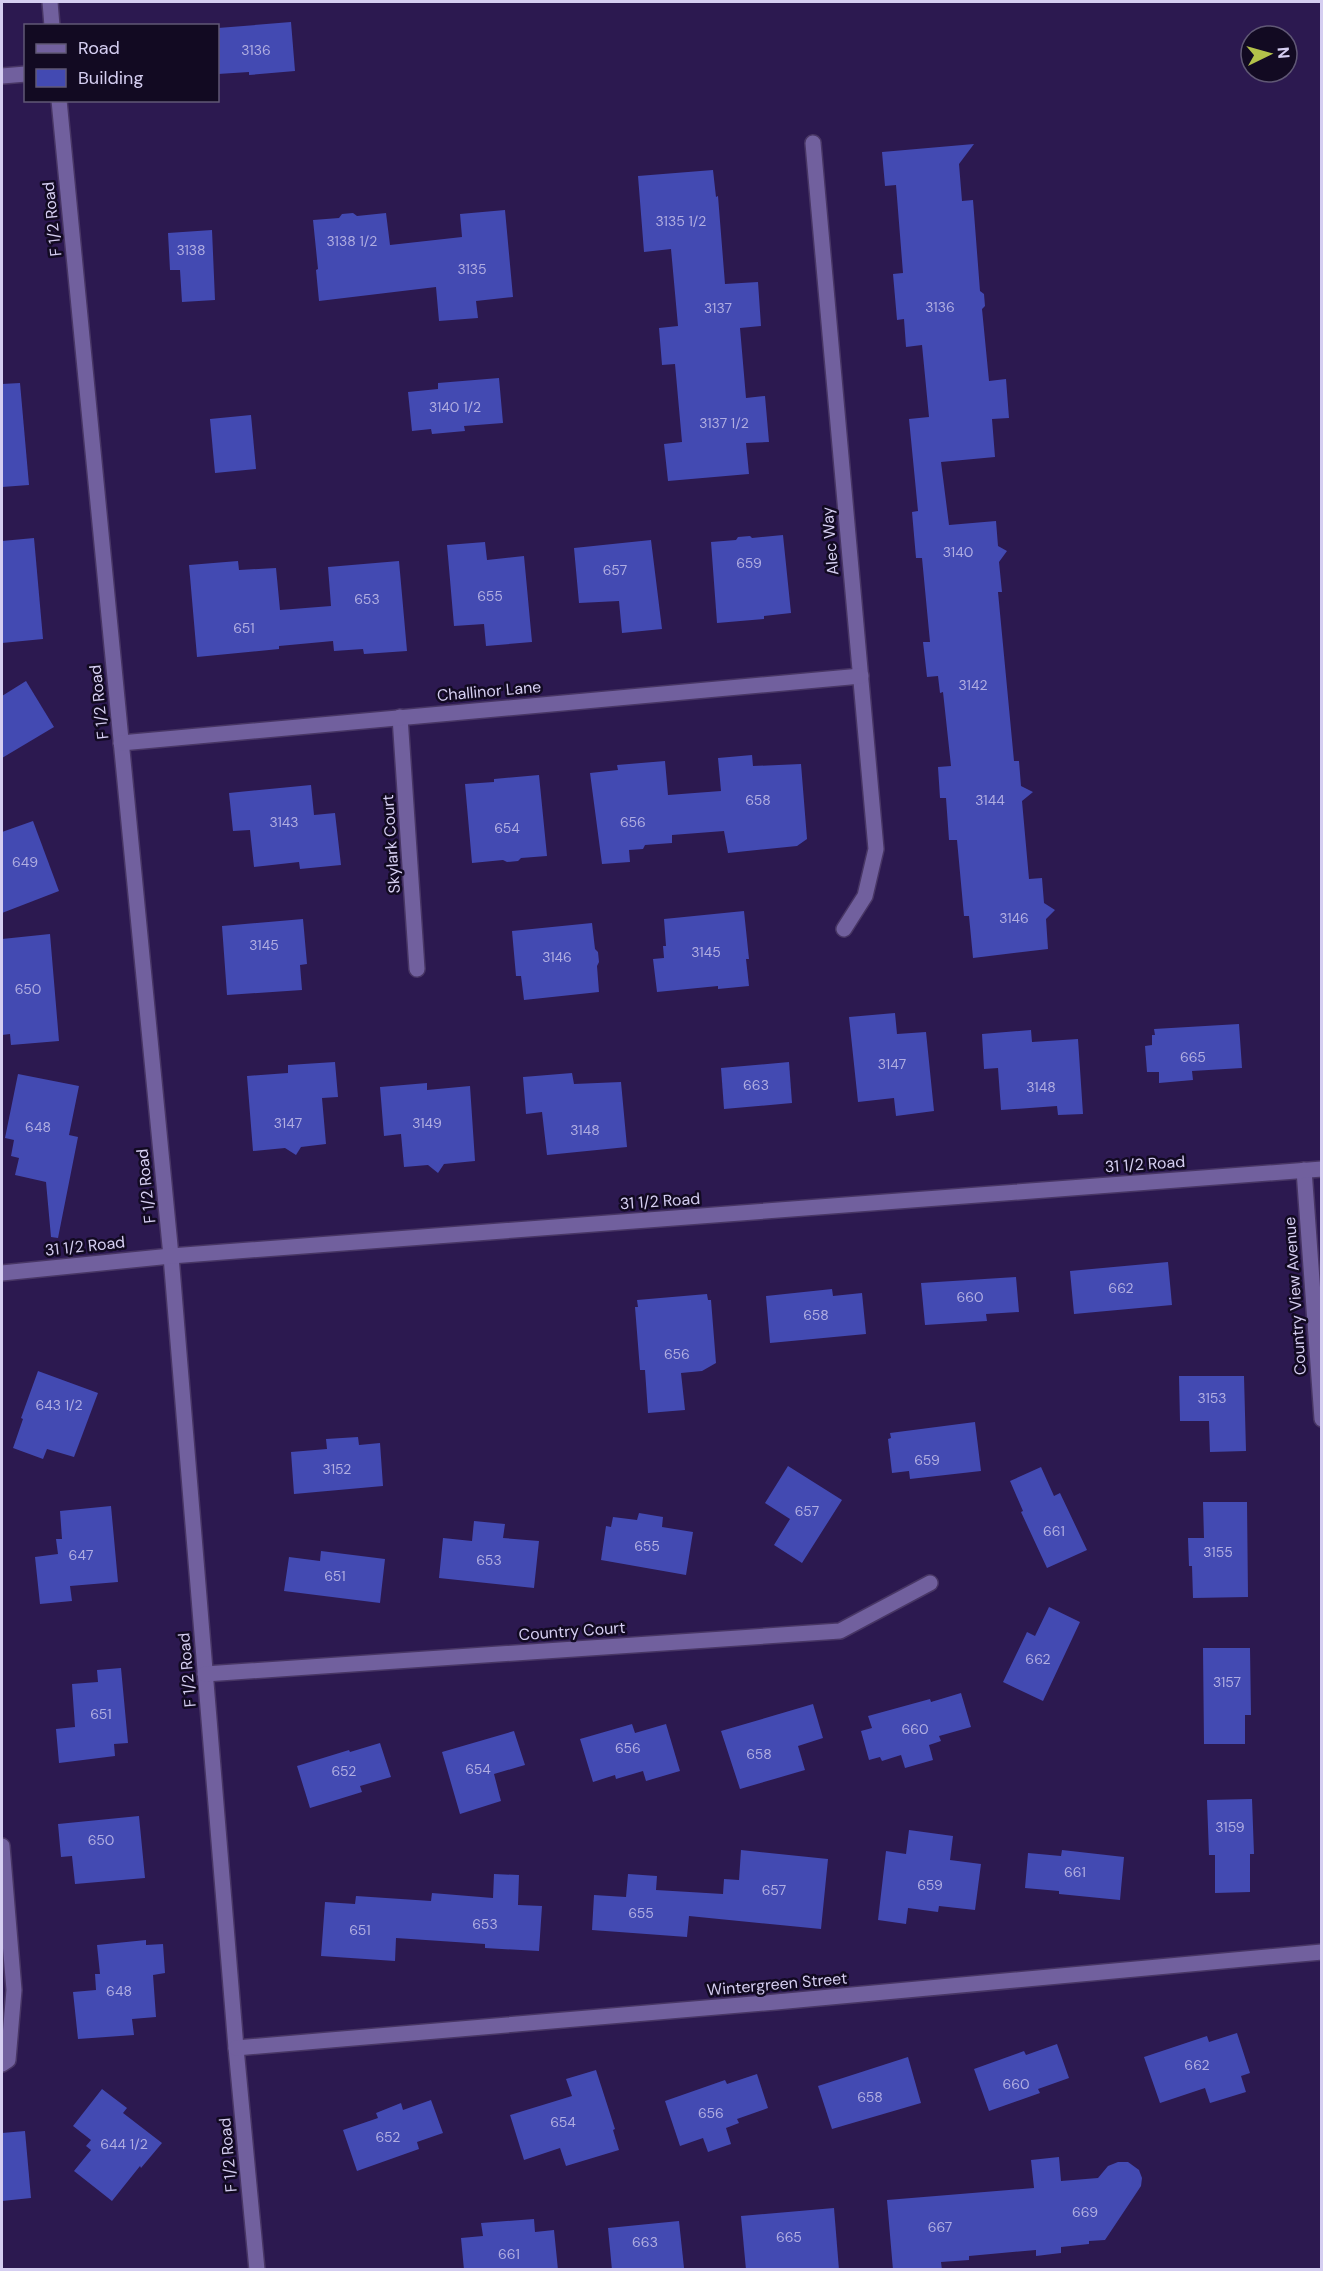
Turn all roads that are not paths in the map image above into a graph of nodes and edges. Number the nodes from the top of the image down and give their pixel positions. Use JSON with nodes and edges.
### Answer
{"nodes":[{"id":1,"x":51,"y":2,"type":"edge"},
{"id":2,"x":52,"y":24,"type":"edge"},
{"id":3,"x":24,"y":74,"type":"edge"},
{"id":4,"x":2,"y":76,"type":"edge"},
{"id":5,"x":59,"y":102,"type":"edge"},
{"id":6,"x":813,"y":143,"type":"dead end"},
{"id":7,"x":861,"y":676,"type":"junction"},
{"id":8,"x":400,"y":717,"type":"junction"},
{"id":9,"x":121,"y":743,"type":"junction"},
{"id":10,"x":844,"y":929,"type":"dead end"},
{"id":11,"x":417,"y":969,"type":"dead end"},
{"id":12,"x":1322,"y":1169,"type":"edge"},
{"id":13,"x":1304,"y":1170,"type":"junction"},
{"id":14,"x":171,"y":1256,"type":"junction"},
{"id":15,"x":2,"y":1273,"type":"edge"},
{"id":16,"x":1322,"y":1419,"type":"edge"},
{"id":17,"x":930,"y":1583,"type":"dead end"},
{"id":18,"x":205,"y":1674,"type":"junction"},
{"id":19,"x":2,"y":1846,"type":"edge"},
{"id":20,"x":1322,"y":1952,"type":"edge"},
{"id":21,"x":236,"y":2048,"type":"junction"},
{"id":22,"x":2,"y":2064,"type":"edge"},
{"id":23,"x":257,"y":2270,"type":"edge"}],
"edges":[{"from":1,"to":2,"type":"street"},
{"from":3,"to":4,"type":"street"},
{"from":5,"to":9,"type":"street","name":"F 1/2 Road"},
{"from":6,"to":7,"type":"street","name":"Alec Way"},
{"from":7,"to":8,"type":"street","name":"Challinor Lane"},
{"from":7,"to":10,"type":"street","name":"Alec Way"},
{"from":8,"to":9,"type":"street","name":"Challinor Lane"},
{"from":8,"to":11,"type":"street","name":"Skylark Court"},
{"from":9,"to":14,"type":"street","name":"F 1/2 Road"},
{"from":12,"to":13,"type":"street","name":"31 1/2 Road"},
{"from":13,"to":14,"type":"street","name":"31 1/2 Road"},
{"from":13,"to":16,"type":"street","name":"Country View Avenue"},
{"from":14,"to":15,"type":"street","name":"31 1/2 Road"},
{"from":14,"to":18,"type":"street","name":"F 1/2 Road"},
{"from":17,"to":18,"type":"street","name":"Country Court"},
{"from":18,"to":21,"type":"street","name":"F 1/2 Road"},
{"from":19,"to":22,"type":"street"},
{"from":20,"to":21,"type":"street","name":"Wintergreen Street"},
{"from":21,"to":23,"type":"street","name":"F 1/2 Road"}]}
